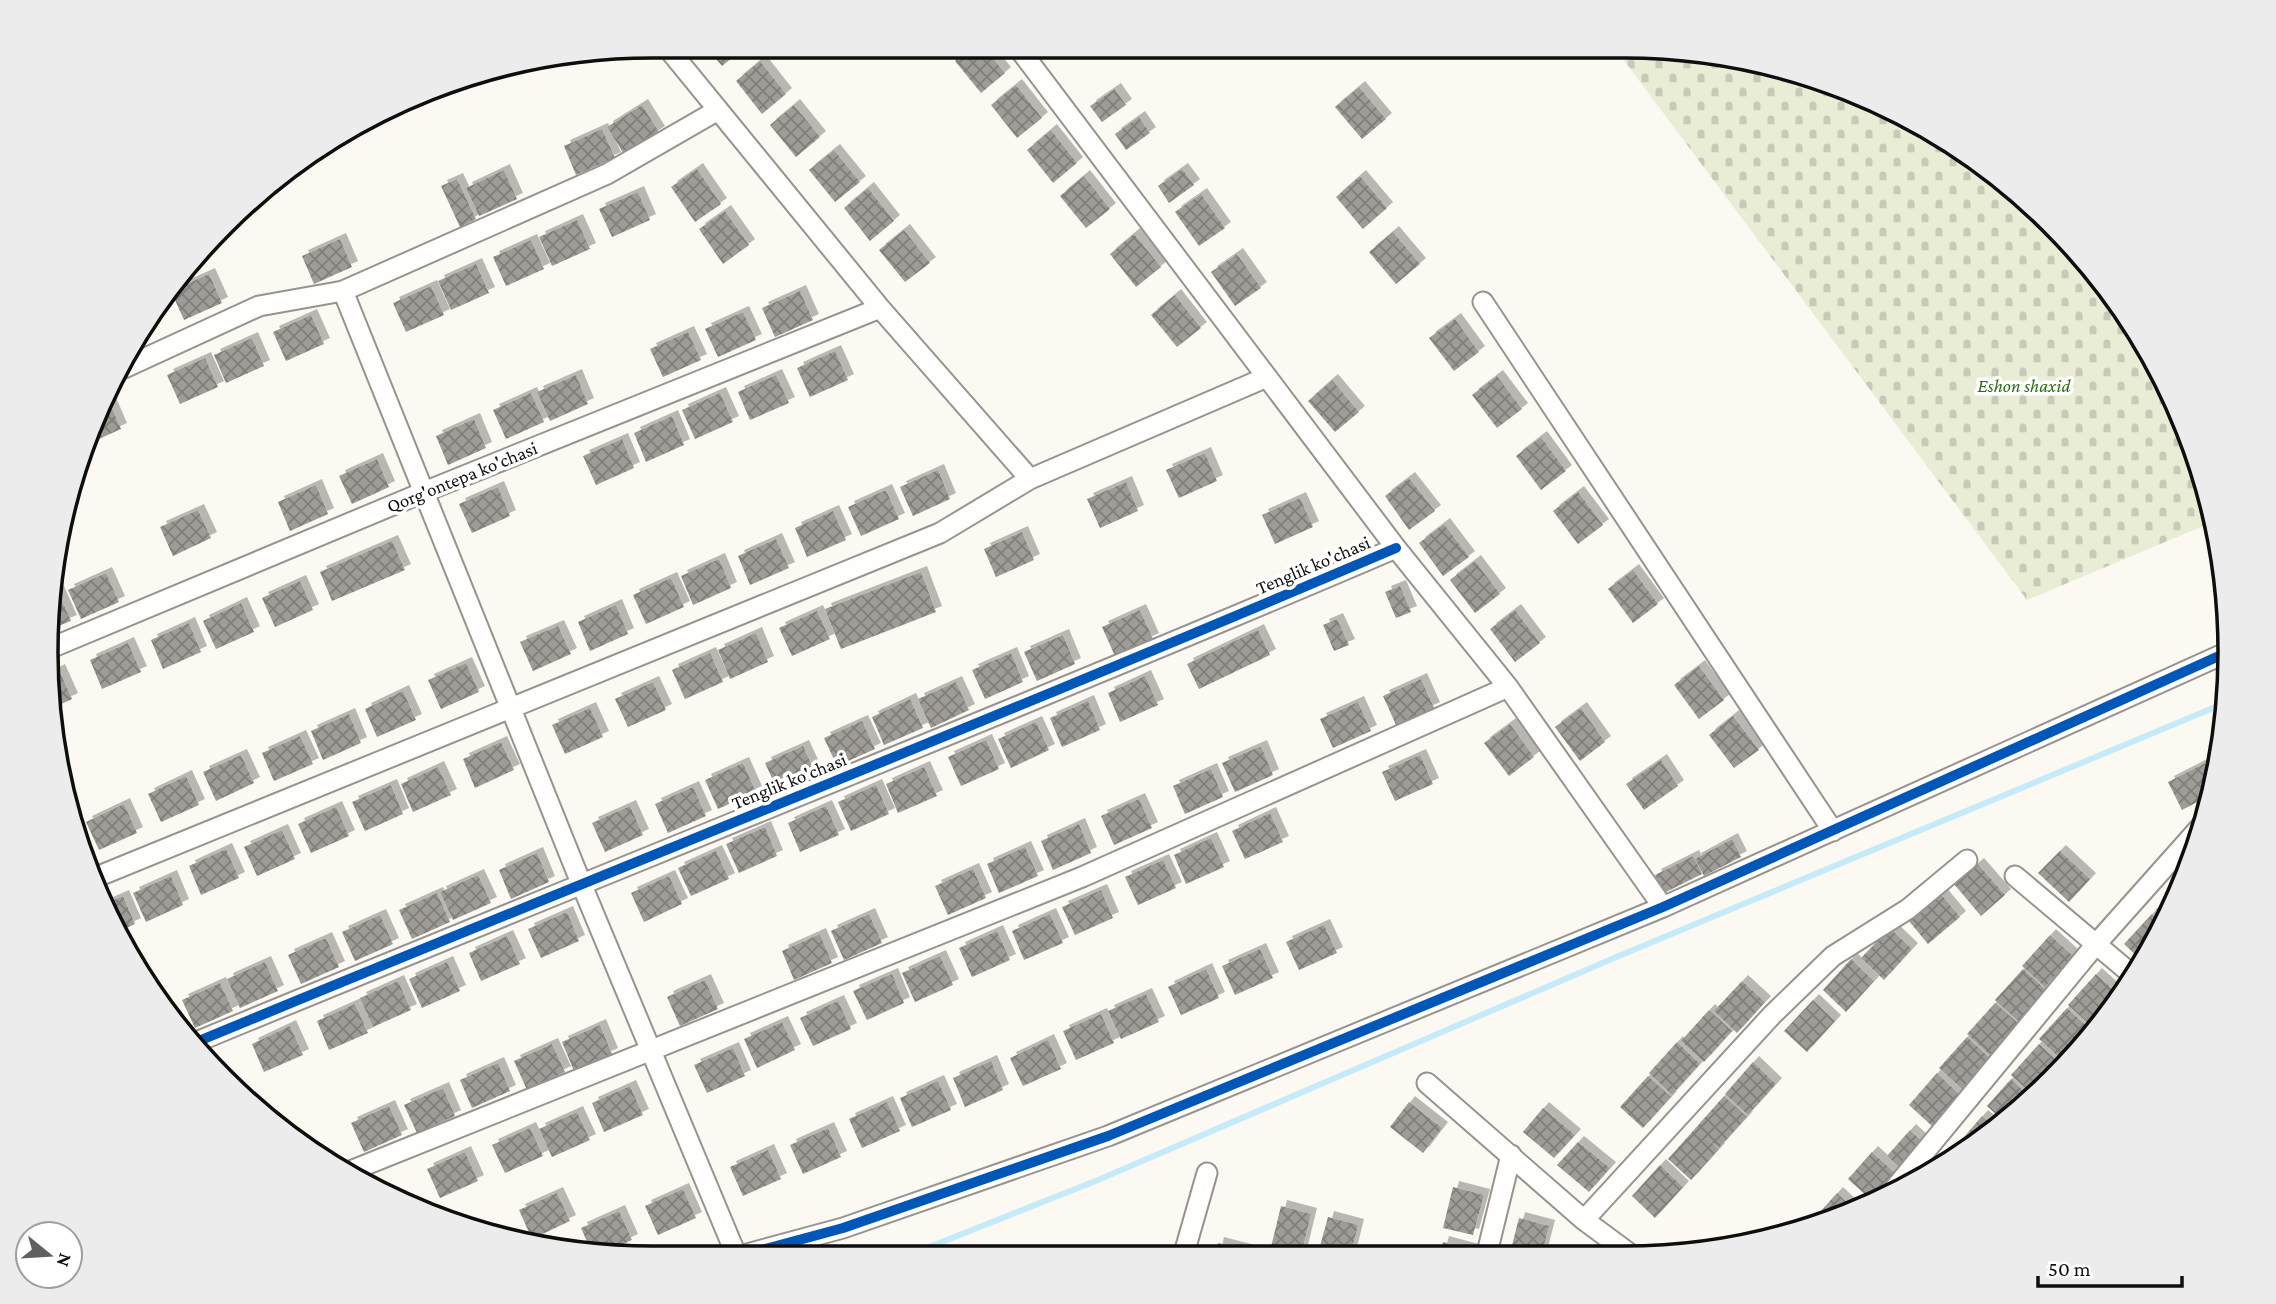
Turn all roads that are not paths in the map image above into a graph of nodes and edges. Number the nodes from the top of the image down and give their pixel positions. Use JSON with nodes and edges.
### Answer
{"nodes":[{"id":1,"x":676,"y":58,"type":"edge"},
{"id":2,"x":1026,"y":58,"type":"edge"},
{"id":3,"x":718,"y":110,"type":"junction"},
{"id":4,"x":343,"y":291,"type":"junction"},
{"id":5,"x":1483,"y":302,"type":"dead end"},
{"id":6,"x":880,"y":308,"type":"junction"},
{"id":7,"x":132,"y":364,"type":"edge"},
{"id":8,"x":1267,"y":377,"type":"junction"},
{"id":9,"x":1030,"y":479,"type":"junction"},
{"id":10,"x":424,"y":492,"type":"junction"},
{"id":11,"x":1396,"y":548,"type":"junction"},
{"id":12,"x":58,"y":645,"type":"edge"},
{"id":13,"x":2218,"y":657,"type":"edge"},
{"id":14,"x":1507,"y":687,"type":"junction"},
{"id":15,"x":511,"y":709,"type":"junction"},
{"id":16,"x":1833,"y":831,"type":"junction"},
{"id":17,"x":2187,"y":841,"type":"edge"},
{"id":18,"x":1967,"y":860,"type":"dead end"},
{"id":19,"x":101,"y":875,"type":"edge"},
{"id":20,"x":2015,"y":876,"type":"dead end"},
{"id":21,"x":581,"y":883,"type":"junction"},
{"id":22,"x":1663,"y":907,"type":"junction"},
{"id":23,"x":2097,"y":943,"type":"junction"},
{"id":24,"x":2127,"y":969,"type":"edge"},
{"id":25,"x":202,"y":1040,"type":"edge"},
{"id":26,"x":652,"y":1051,"type":"junction"},
{"id":27,"x":1427,"y":1083,"type":"dead end"},
{"id":28,"x":1511,"y":1155,"type":"junction"},
{"id":29,"x":357,"y":1168,"type":"edge"},
{"id":30,"x":1207,"y":1173,"type":"dead end"},
{"id":31,"x":1905,"y":1175,"type":"edge"},
{"id":32,"x":1584,"y":1220,"type":"junction"},
{"id":33,"x":732,"y":1246,"type":"edge"},
{"id":34,"x":777,"y":1246,"type":"edge"},
{"id":35,"x":1186,"y":1246,"type":"edge"},
{"id":36,"x":1489,"y":1246,"type":"edge"},
{"id":37,"x":1619,"y":1246,"type":"edge"}],
"edges":[{"from":1,"to":3,"type":"street"},
{"from":2,"to":8,"type":"street"},
{"from":3,"to":4,"type":"street"},
{"from":3,"to":6,"type":"street"},
{"from":4,"to":7,"type":"street"},
{"from":4,"to":10,"type":"street"},
{"from":5,"to":16,"type":"street"},
{"from":6,"to":9,"type":"street"},
{"from":6,"to":10,"type":"street","name":"Qorg'ontepa ko'chasi"},
{"from":8,"to":9,"type":"street"},
{"from":8,"to":11,"type":"street"},
{"from":9,"to":15,"type":"street"},
{"from":10,"to":12,"type":"street","name":"Qorg'ontepa ko'chasi"},
{"from":10,"to":15,"type":"street"},
{"from":11,"to":14,"type":"street"},
{"from":11,"to":21,"type":"street","name":"Tenglik ko'chasi"},
{"from":13,"to":16,"type":"street"},
{"from":14,"to":22,"type":"street"},
{"from":14,"to":26,"type":"street"},
{"from":15,"to":19,"type":"street"},
{"from":15,"to":21,"type":"street"},
{"from":16,"to":22,"type":"street"},
{"from":17,"to":23,"type":"street"},
{"from":18,"to":32,"type":"street"},
{"from":20,"to":23,"type":"street"},
{"from":21,"to":25,"type":"street","name":"Tenglik ko'chasi"},
{"from":21,"to":26,"type":"street"},
{"from":22,"to":34,"type":"street"},
{"from":23,"to":24,"type":"street"},
{"from":23,"to":31,"type":"street"},
{"from":26,"to":29,"type":"street"},
{"from":26,"to":33,"type":"street"},
{"from":27,"to":28,"type":"street"},
{"from":28,"to":32,"type":"street"},
{"from":28,"to":36,"type":"street"},
{"from":30,"to":35,"type":"street"},
{"from":32,"to":37,"type":"street"}]}
